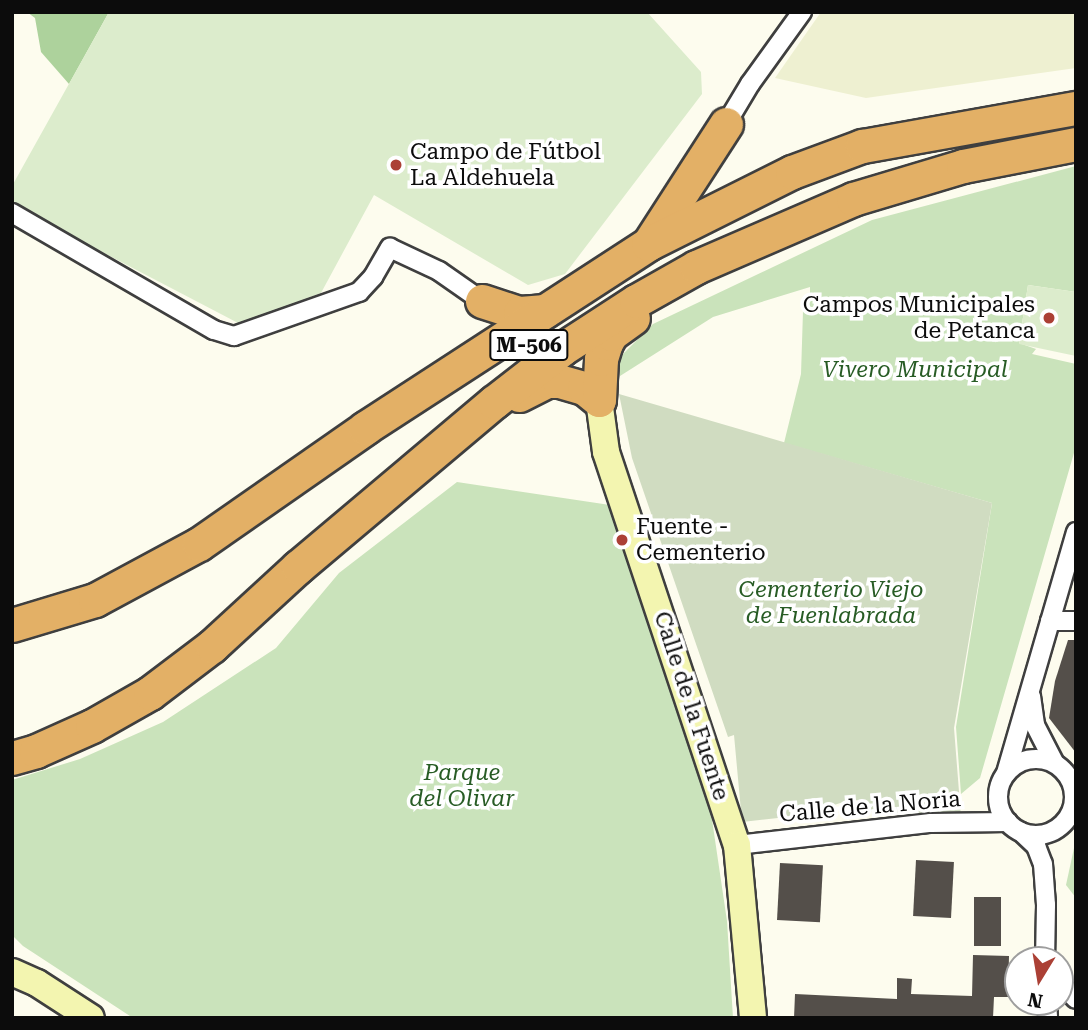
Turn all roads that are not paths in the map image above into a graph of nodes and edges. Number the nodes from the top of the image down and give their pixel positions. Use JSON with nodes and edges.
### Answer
{"nodes":[{"id":1,"x":802,"y":12,"type":"edge"},
{"id":2,"x":1076,"y":108,"type":"edge"},
{"id":3,"x":1076,"y":121,"type":"edge"},
{"id":4,"x":726,"y":124,"type":"junction"},
{"id":5,"x":1076,"y":144,"type":"edge"},
{"id":6,"x":792,"y":172,"type":"junction"},
{"id":7,"x":12,"y":214,"type":"edge"},
{"id":8,"x":648,"y":244,"type":"junction"},
{"id":9,"x":696,"y":267,"type":"junction"},
{"id":10,"x":481,"y":300,"type":"junction"},
{"id":11,"x":545,"y":311,"type":"junction"},
{"id":12,"x":482,"y":351,"type":"junction"},
{"id":13,"x":599,"y":400,"type":"junction"},
{"id":14,"x":472,"y":422,"type":"junction"},
{"id":15,"x":1076,"y":532,"type":"edge"},
{"id":16,"x":1050,"y":621,"type":"junction"},
{"id":17,"x":1076,"y":621,"type":"edge"},
{"id":18,"x":12,"y":625,"type":"edge"},
{"id":19,"x":12,"y":639,"type":"edge"},
{"id":20,"x":1030,"y":689,"type":"junction"},
{"id":21,"x":92,"y":726,"type":"junction"},
{"id":22,"x":12,"y":746,"type":"edge"},
{"id":23,"x":12,"y":758,"type":"edge"},
{"id":24,"x":1054,"y":762,"type":"junction"},
{"id":25,"x":1006,"y":773,"type":"junction"},
{"id":26,"x":1075,"y":787,"type":"edge"},
{"id":27,"x":1014,"y":827,"type":"junction"},
{"id":28,"x":1063,"y":827,"type":"edge"},
{"id":29,"x":737,"y":845,"type":"junction"},
{"id":30,"x":1043,"y":864,"type":"junction"},
{"id":31,"x":1045,"y":946,"type":"edge"},
{"id":32,"x":12,"y":972,"type":"edge"},
{"id":33,"x":12,"y":992,"type":"edge"},
{"id":34,"x":57,"y":1018,"type":"edge"},
{"id":35,"x":91,"y":1018,"type":"edge"},
{"id":36,"x":753,"y":1018,"type":"edge"}],
"edges":[{"from":1,"to":4,"type":"street"},
{"from":2,"to":6,"type":"highway"},
{"from":3,"to":19,"type":"highway","number":"M-506"},
{"from":4,"to":6,"type":"highway"},
{"from":4,"to":8,"type":"highway"},
{"from":5,"to":9,"type":"highway","number":"M-506"},
{"from":6,"to":8,"type":"highway"},
{"from":7,"to":10,"type":"street"},
{"from":8,"to":11,"type":"highway"},
{"from":9,"to":13,"type":"highway"},
{"from":9,"to":14,"type":"highway","number":"M-506"},
{"from":10,"to":11,"type":"highway"},
{"from":10,"to":12,"type":"highway"},
{"from":11,"to":12,"type":"highway"},
{"from":12,"to":18,"type":"highway"},
{"from":13,"to":14,"type":"highway"},
{"from":13,"to":29,"type":"street","name":"Calle de la Fuente"},
{"from":14,"to":21,"type":"highway","number":"M-506"},
{"from":15,"to":16,"type":"street"},
{"from":16,"to":17,"type":"street"},
{"from":16,"to":20,"type":"street"},
{"from":20,"to":24,"type":"street"},
{"from":20,"to":25,"type":"street"},
{"from":21,"to":22,"type":"highway","number":"M-506"},
{"from":21,"to":23,"type":"highway"},
{"from":24,"to":25,"type":"street"},
{"from":24,"to":26,"type":"street"},
{"from":25,"to":27,"type":"street"},
{"from":26,"to":28,"type":"street"},
{"from":27,"to":28,"type":"street"},
{"from":27,"to":29,"type":"street","name":"Calle de la Noria"},
{"from":27,"to":30,"type":"street"},
{"from":28,"to":30,"type":"street"},
{"from":29,"to":36,"type":"street","name":"Calle de la Fuente"},
{"from":30,"to":31,"type":"street"},
{"from":32,"to":35,"type":"street"},
{"from":33,"to":34,"type":"street"}]}
